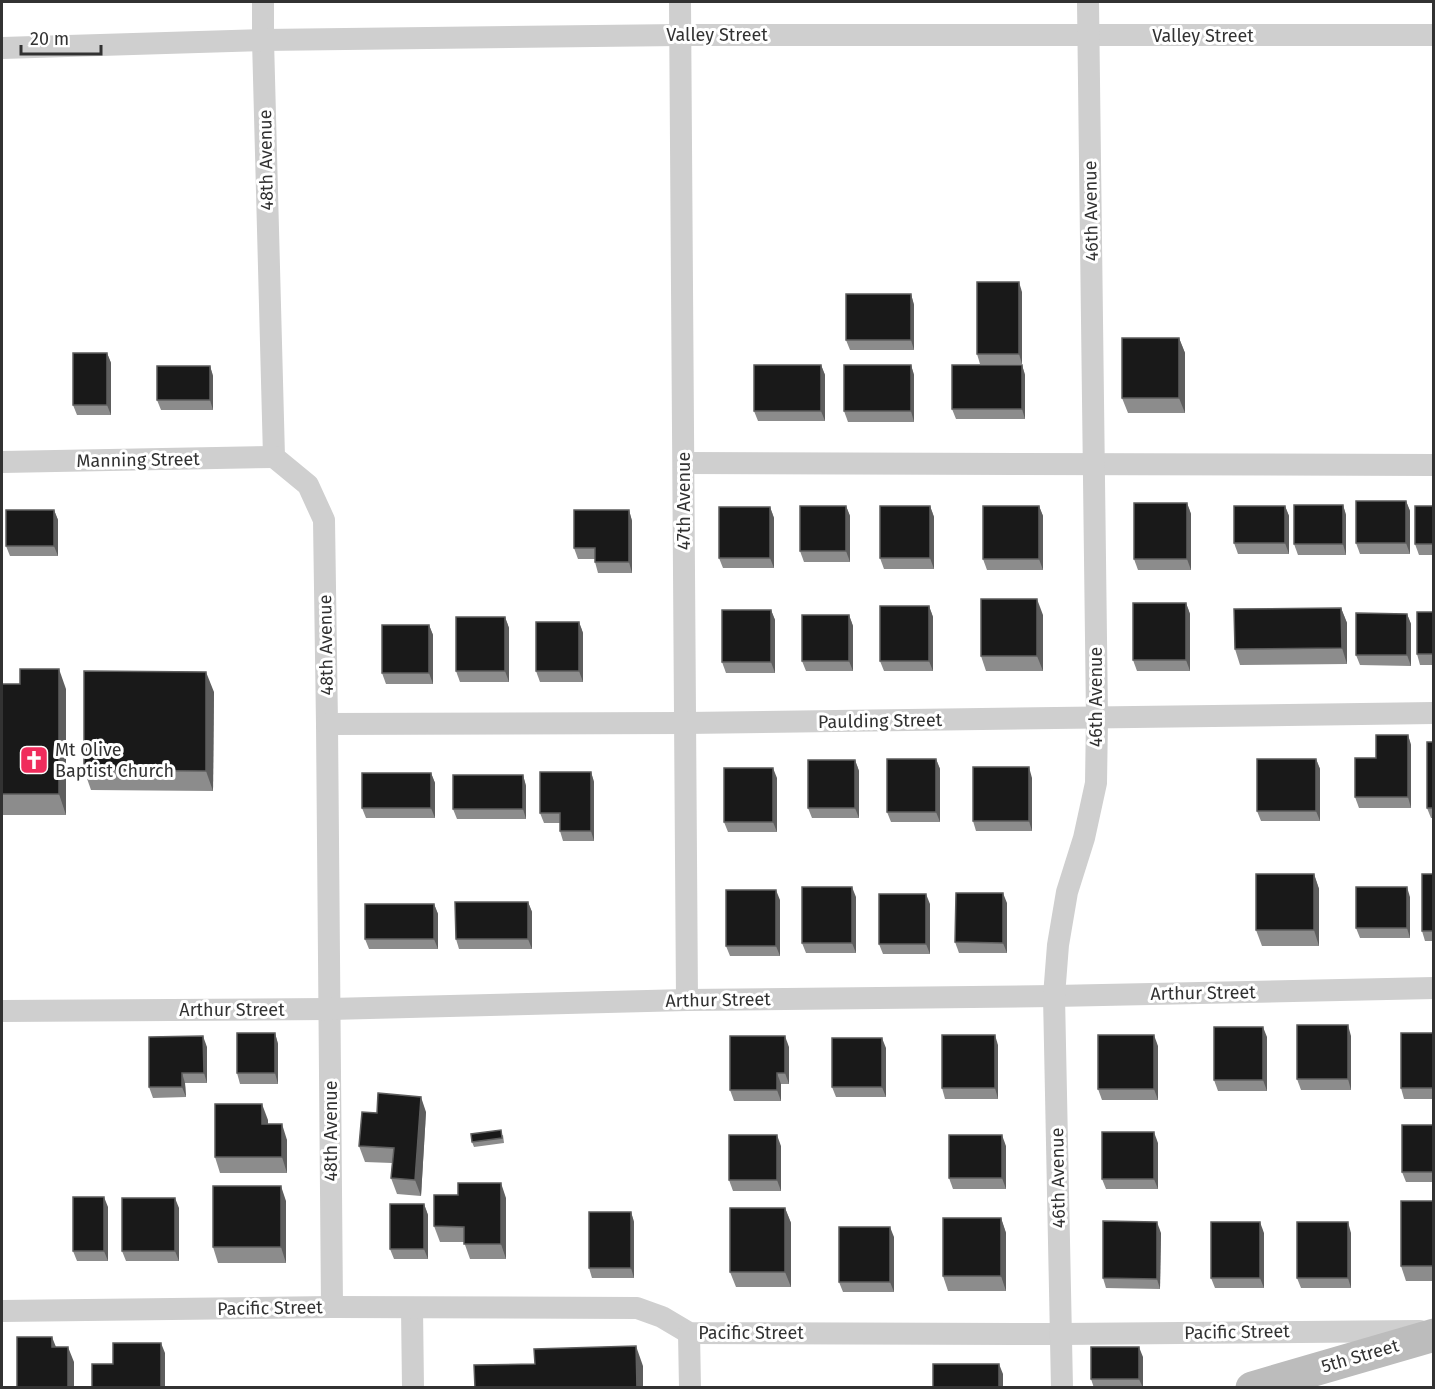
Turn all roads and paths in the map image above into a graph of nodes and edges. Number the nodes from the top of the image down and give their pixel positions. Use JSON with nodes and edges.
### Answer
{"nodes":[{"id":1,"x":263,"y":2,"type":"edge"},
{"id":2,"x":680,"y":2,"type":"edge"},
{"id":3,"x":1088,"y":2,"type":"edge"},
{"id":4,"x":680,"y":35,"type":"junction"},
{"id":5,"x":1434,"y":35,"type":"edge"},
{"id":6,"x":1089,"y":36,"type":"junction"},
{"id":7,"x":263,"y":40,"type":"junction"},
{"id":8,"x":2,"y":48,"type":"edge"},
{"id":9,"x":274,"y":457,"type":"junction"},
{"id":10,"x":2,"y":462,"type":"edge"},
{"id":11,"x":684,"y":463,"type":"junction"},
{"id":12,"x":1094,"y":464,"type":"junction"},
{"id":13,"x":1434,"y":465,"type":"edge"},
{"id":14,"x":1434,"y":713,"type":"edge"},
{"id":15,"x":1097,"y":718,"type":"junction"},
{"id":16,"x":686,"y":723,"type":"junction"},
{"id":17,"x":327,"y":724,"type":"junction"},
{"id":18,"x":1434,"y":988,"type":"edge"},
{"id":19,"x":1054,"y":996,"type":"junction"},
{"id":20,"x":687,"y":1000,"type":"junction"},
{"id":21,"x":330,"y":1009,"type":"junction"},
{"id":22,"x":2,"y":1011,"type":"edge"},
{"id":23,"x":332,"y":1307,"type":"junction"},
{"id":24,"x":412,"y":1308,"type":"junction"},
{"id":25,"x":2,"y":1311,"type":"edge"},
{"id":26,"x":689,"y":1333,"type":"junction"},
{"id":27,"x":1434,"y":1333,"type":"edge"},
{"id":28,"x":1060,"y":1334,"type":"junction"},
{"id":29,"x":412,"y":1388,"type":"edge"},
{"id":30,"x":690,"y":1388,"type":"edge"},
{"id":31,"x":1062,"y":1388,"type":"edge"},
{"id":32,"x":1252,"y":1388,"type":"edge"}],
"edges":[{"from":1,"to":7,"type":"street","name":"48th Avenue"},
{"from":2,"to":4,"type":"street","name":"47th Avenue"},
{"from":3,"to":6,"type":"street","name":"46th Avenue"},
{"from":4,"to":6,"type":"street","name":"Valley Street"},
{"from":4,"to":7,"type":"street","name":"Valley Street"},
{"from":4,"to":11,"type":"street","name":"47th Avenue"},
{"from":5,"to":6,"type":"street","name":"Valley Street"},
{"from":6,"to":12,"type":"street","name":"46th Avenue"},
{"from":7,"to":8,"type":"street","name":"Valley Street"},
{"from":7,"to":9,"type":"street","name":"48th Avenue"},
{"from":9,"to":10,"type":"street","name":"Manning Street"},
{"from":9,"to":17,"type":"street","name":"48th Avenue"},
{"from":11,"to":12,"type":"street"},
{"from":11,"to":16,"type":"street","name":"47th Avenue"},
{"from":12,"to":13,"type":"street"},
{"from":12,"to":15,"type":"street","name":"46th Avenue"},
{"from":14,"to":15,"type":"street","name":"Paulding Street"},
{"from":15,"to":16,"type":"street","name":"Paulding Street"},
{"from":15,"to":19,"type":"street","name":"46th Avenue"},
{"from":16,"to":17,"type":"street","name":"Paulding Street"},
{"from":16,"to":20,"type":"street","name":"47th Avenue"},
{"from":17,"to":21,"type":"street","name":"48th Avenue"},
{"from":18,"to":19,"type":"street","name":"Arthur Street"},
{"from":19,"to":20,"type":"street","name":"Arthur Street"},
{"from":19,"to":28,"type":"street","name":"46th Avenue"},
{"from":20,"to":21,"type":"street","name":"Arthur Street"},
{"from":21,"to":22,"type":"street","name":"Arthur Street"},
{"from":21,"to":23,"type":"street","name":"48th Avenue"},
{"from":23,"to":24,"type":"street","name":"Pacific Street"},
{"from":23,"to":25,"type":"street","name":"Pacific Street"},
{"from":24,"to":26,"type":"street","name":"Pacific Street"},
{"from":24,"to":29,"type":"street"},
{"from":26,"to":28,"type":"street","name":"Pacific Street"},
{"from":26,"to":30,"type":"street"},
{"from":27,"to":28,"type":"street","name":"Pacific Street"},
{"from":27,"to":32,"type":"street","name":"5th Street"},
{"from":28,"to":31,"type":"street","name":"46th Avenue"}]}
